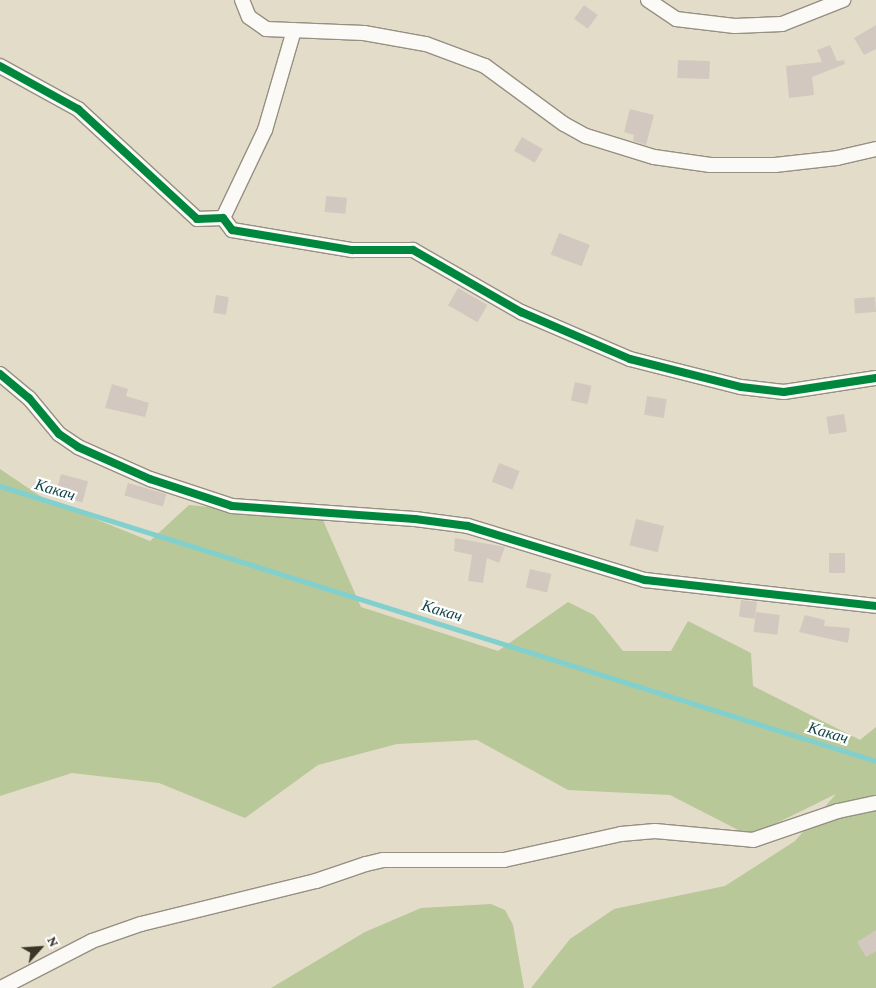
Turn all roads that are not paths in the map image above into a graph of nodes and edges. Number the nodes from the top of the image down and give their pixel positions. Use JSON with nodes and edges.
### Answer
{"nodes":[{"id":1,"x":242,"y":0,"type":"edge"},
{"id":2,"x":648,"y":0,"type":"edge"},
{"id":3,"x":844,"y":0,"type":"edge"},
{"id":4,"x":294,"y":30,"type":"junction"},
{"id":5,"x":0,"y":66,"type":"edge"},
{"id":6,"x":876,"y":149,"type":"edge"},
{"id":7,"x":223,"y":218,"type":"junction"},
{"id":8,"x":0,"y":374,"type":"edge"},
{"id":9,"x":876,"y":378,"type":"edge"},
{"id":10,"x":876,"y":606,"type":"edge"},
{"id":11,"x":876,"y":803,"type":"edge"},
{"id":12,"x":1,"y":988,"type":"edge"}],
"edges":[{"from":1,"to":4,"type":"street"},
{"from":2,"to":3,"type":"street"},
{"from":4,"to":6,"type":"street"},
{"from":4,"to":7,"type":"street"},
{"from":5,"to":7,"type":"street"},
{"from":7,"to":9,"type":"street"},
{"from":8,"to":10,"type":"street"},
{"from":11,"to":12,"type":"street"}]}
